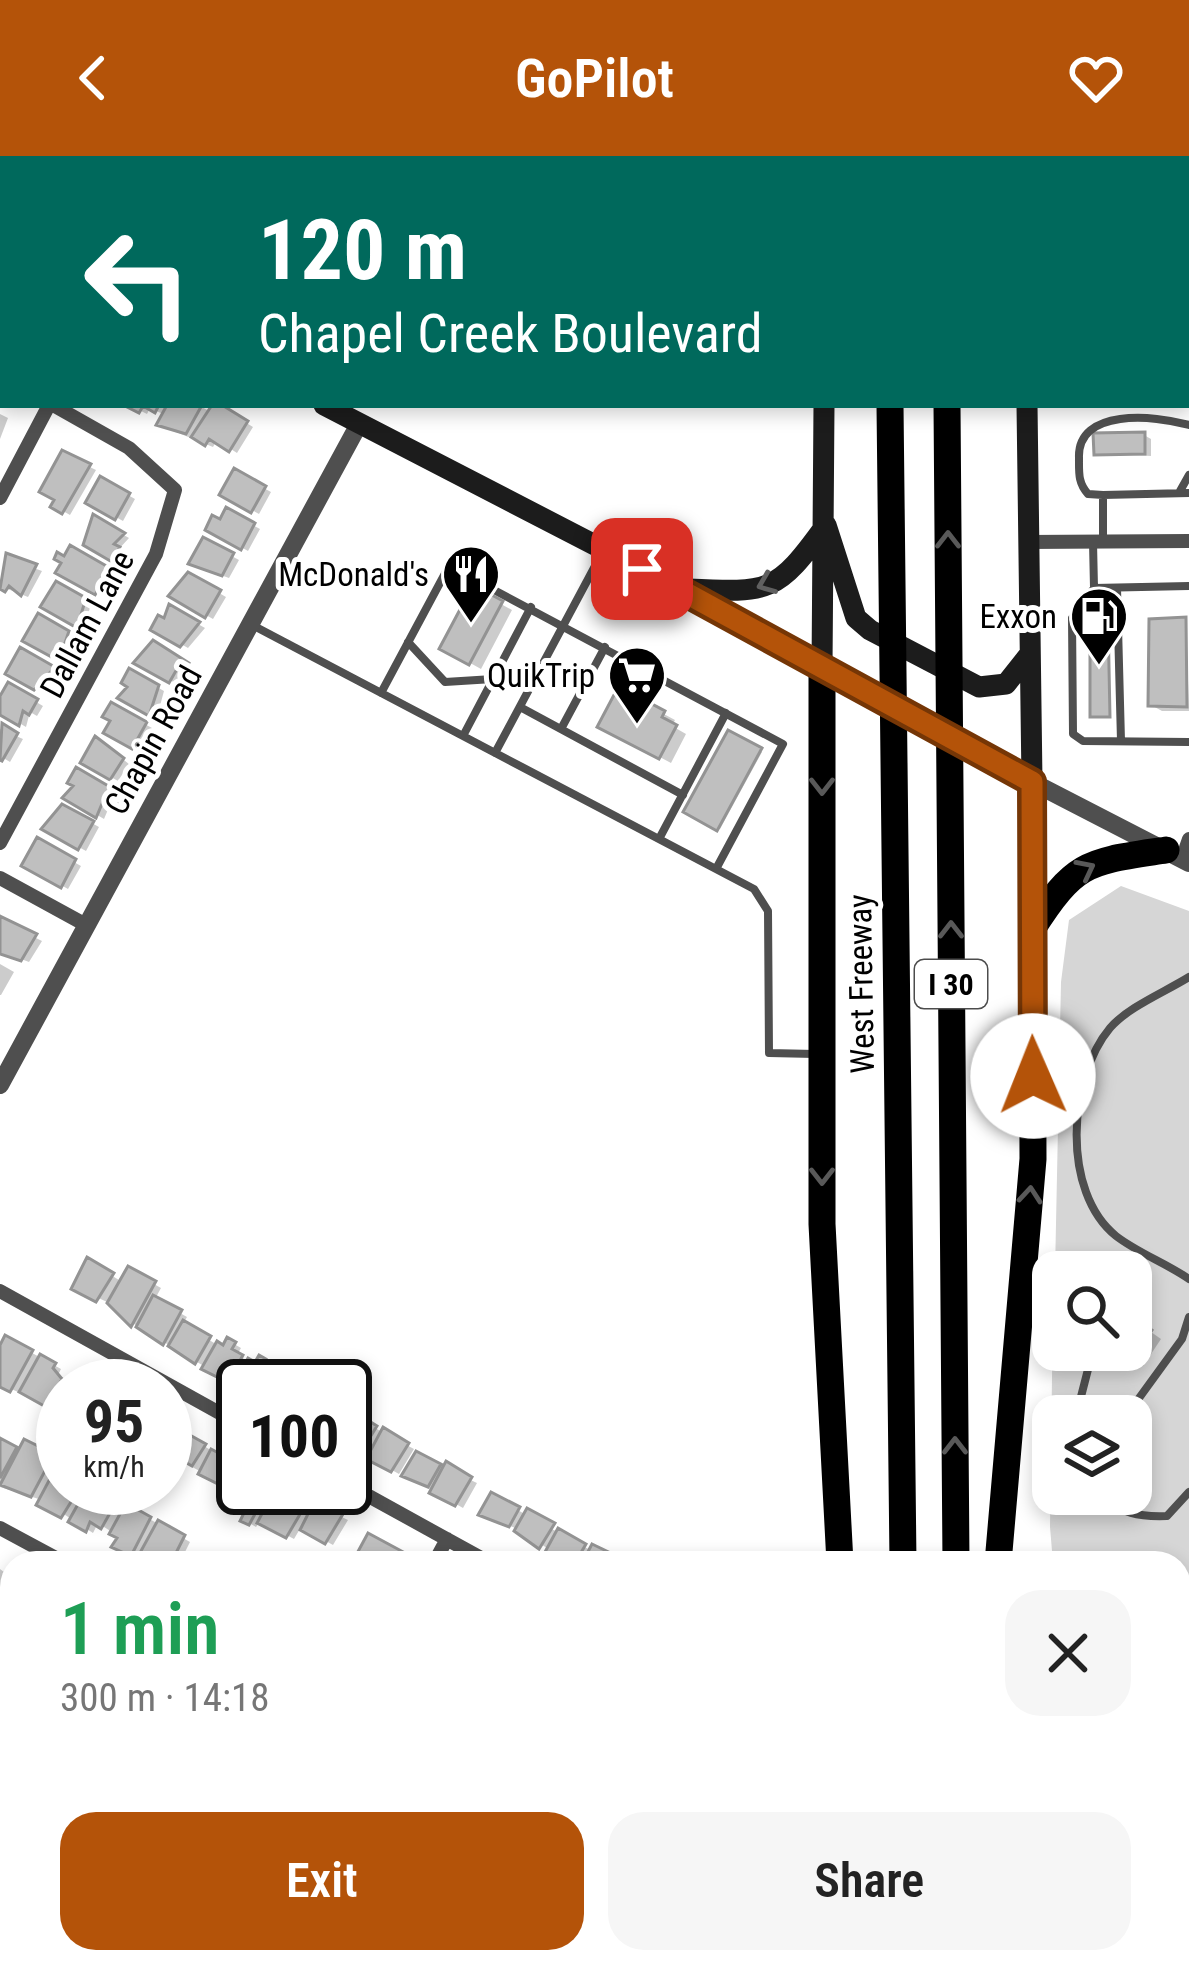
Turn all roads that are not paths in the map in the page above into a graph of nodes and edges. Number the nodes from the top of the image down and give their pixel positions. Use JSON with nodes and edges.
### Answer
{"nodes":[{"id":1,"x":49,"y":408,"type":"edge"},
{"id":2,"x":56,"y":408,"type":"edge"},
{"id":3,"x":330,"y":408,"type":"edge"},
{"id":4,"x":824,"y":408,"type":"edge"},
{"id":5,"x":890,"y":408,"type":"edge"},
{"id":6,"x":947,"y":408,"type":"edge"},
{"id":7,"x":1028,"y":408,"type":"edge"},
{"id":8,"x":359,"y":424,"type":"junction"},
{"id":9,"x":1189,"y":425,"type":"edge"},
{"id":10,"x":1189,"y":475,"type":"edge"},
{"id":11,"x":1185,"y":492,"type":"edge"},
{"id":12,"x":1103,"y":495,"type":"junction"},
{"id":13,"x":0,"y":498,"type":"edge"},
{"id":14,"x":826,"y":525,"type":"junction"},
{"id":15,"x":1189,"y":541,"type":"edge"},
{"id":16,"x":1026,"y":542,"type":"junction"},
{"id":17,"x":1098,"y":542,"type":"junction"},
{"id":18,"x":604,"y":550,"type":"junction"},
{"id":19,"x":1189,"y":586,"type":"edge"},
{"id":20,"x":1094,"y":588,"type":"junction"},
{"id":21,"x":1117,"y":588,"type":"junction"},
{"id":22,"x":680,"y":589,"type":"junction"},
{"id":23,"x":531,"y":608,"type":"junction"},
{"id":24,"x":250,"y":624,"type":"junction"},
{"id":25,"x":564,"y":624,"type":"junction"},
{"id":26,"x":408,"y":642,"type":"junction"},
{"id":27,"x":605,"y":646,"type":"junction"},
{"id":28,"x":1029,"y":655,"type":"junction"},
{"id":29,"x":822,"y":669,"type":"junction"},
{"id":30,"x":493,"y":679,"type":"junction"},
{"id":31,"x":380,"y":693,"type":"junction"},
{"id":32,"x":520,"y":707,"type":"junction"},
{"id":33,"x":726,"y":713,"type":"junction"},
{"id":34,"x":561,"y":729,"type":"junction"},
{"id":35,"x":463,"y":736,"type":"junction"},
{"id":36,"x":1121,"y":741,"type":"junction"},
{"id":37,"x":1189,"y":742,"type":"edge"},
{"id":38,"x":495,"y":753,"type":"junction"},
{"id":39,"x":1032,"y":782,"type":"junction"},
{"id":40,"x":683,"y":795,"type":"junction"},
{"id":41,"x":659,"y":839,"type":"junction"},
{"id":42,"x":0,"y":843,"type":"edge"},
{"id":43,"x":1181,"y":853,"type":"edge"},
{"id":44,"x":716,"y":869,"type":"junction"},
{"id":45,"x":0,"y":878,"type":"edge"},
{"id":46,"x":86,"y":926,"type":"junction"},
{"id":47,"x":1032,"y":929,"type":"junction"},
{"id":48,"x":1189,"y":977,"type":"edge"},
{"id":49,"x":822,"y":1054,"type":"junction"},
{"id":50,"x":0,"y":1084,"type":"edge"},
{"id":51,"x":1189,"y":1279,"type":"edge"},
{"id":52,"x":0,"y":1291,"type":"edge"},
{"id":53,"x":1189,"y":1317,"type":"edge"},
{"id":54,"x":1141,"y":1395,"type":"edge"},
{"id":55,"x":216,"y":1411,"type":"edge"},
{"id":56,"x":1189,"y":1492,"type":"edge"},
{"id":57,"x":372,"y":1498,"type":"edge"},
{"id":58,"x":1134,"y":1515,"type":"edge"},
{"id":59,"x":0,"y":1528,"type":"edge"},
{"id":60,"x":447,"y":1539,"type":"junction"},
{"id":61,"x":43,"y":1551,"type":"edge"},
{"id":62,"x":440,"y":1551,"type":"edge"},
{"id":63,"x":468,"y":1551,"type":"edge"},
{"id":64,"x":840,"y":1551,"type":"edge"},
{"id":65,"x":903,"y":1551,"type":"edge"},
{"id":66,"x":956,"y":1551,"type":"edge"},
{"id":67,"x":999,"y":1551,"type":"edge"}],
"edges":[{"from":1,"to":13,"type":"street"},
{"from":2,"to":42,"type":"street","name":"Dallam Lane"},
{"from":3,"to":8,"type":"main road"},
{"from":4,"to":14,"type":"main road"},
{"from":5,"to":65,"type":"highway","name":"West Freeway","number":"I 30"},
{"from":66,"to":6,"type":"highway","number":"I 30","one_way":true},
{"from":7,"to":16,"type":"main road"},
{"from":8,"to":18,"type":"main road"},
{"from":8,"to":24,"type":"street","name":"Chapin Road"},
{"from":9,"to":12,"type":"lane"},
{"from":10,"to":11,"type":"lane"},
{"from":11,"to":12,"type":"lane"},
{"from":12,"to":17,"type":"lane"},
{"from":14,"to":22,"type":"main road","one_way":true},
{"from":14,"to":28,"type":"main road"},
{"from":14,"to":29,"type":"main road"},
{"from":15,"to":17,"type":"street"},
{"from":16,"to":17,"type":"street"},
{"from":16,"to":28,"type":"main road"},
{"from":17,"to":20,"type":"lane"},
{"from":18,"to":22,"type":"main road"},
{"from":18,"to":25,"type":"lane"},
{"from":19,"to":21,"type":"lane"},
{"from":20,"to":21,"type":"lane"},
{"from":20,"to":36,"type":"lane"},
{"from":21,"to":36,"type":"lane"},
{"from":22,"to":29,"type":"main road"},
{"from":23,"to":25,"type":"lane"},
{"from":23,"to":26,"type":"lane"},
{"from":23,"to":30,"type":"lane"},
{"from":24,"to":31,"type":"lane"},
{"from":24,"to":46,"type":"street","name":"Chapin Road"},
{"from":25,"to":27,"type":"lane"},
{"from":25,"to":32,"type":"lane"},
{"from":26,"to":30,"type":"lane"},
{"from":26,"to":31,"type":"lane"},
{"from":27,"to":33,"type":"lane"},
{"from":27,"to":34,"type":"lane"},
{"from":28,"to":39,"type":"main road"},
{"from":29,"to":39,"type":"main road"},
{"from":29,"to":49,"type":"highway","one_way":true},
{"from":30,"to":35,"type":"lane"},
{"from":31,"to":35,"type":"lane"},
{"from":32,"to":34,"type":"lane"},
{"from":32,"to":38,"type":"lane"},
{"from":33,"to":40,"type":"lane"},
{"from":33,"to":44,"type":"lane"},
{"from":34,"to":40,"type":"lane"},
{"from":35,"to":38,"type":"lane"},
{"from":36,"to":37,"type":"lane"},
{"from":38,"to":41,"type":"lane"},
{"from":39,"to":43,"type":"street"},
{"from":39,"to":47,"type":"highway"},
{"from":40,"to":41,"type":"lane"},
{"from":41,"to":44,"type":"lane"},
{"from":47,"to":43,"type":"highway","one_way":true},
{"from":44,"to":49,"type":"lane"},
{"from":45,"to":46,"type":"street"},
{"from":46,"to":50,"type":"street","name":"Chapin Road"},
{"from":67,"to":47,"type":"highway","one_way":true},
{"from":48,"to":51,"type":"lane"},
{"from":49,"to":64,"type":"highway","one_way":true},
{"from":52,"to":55,"type":"street"},
{"from":53,"to":54,"type":"lane"},
{"from":56,"to":58,"type":"lane"},
{"from":57,"to":60,"type":"street"},
{"from":59,"to":61,"type":"street"},
{"from":60,"to":62,"type":"street"},
{"from":60,"to":63,"type":"street"}]}
